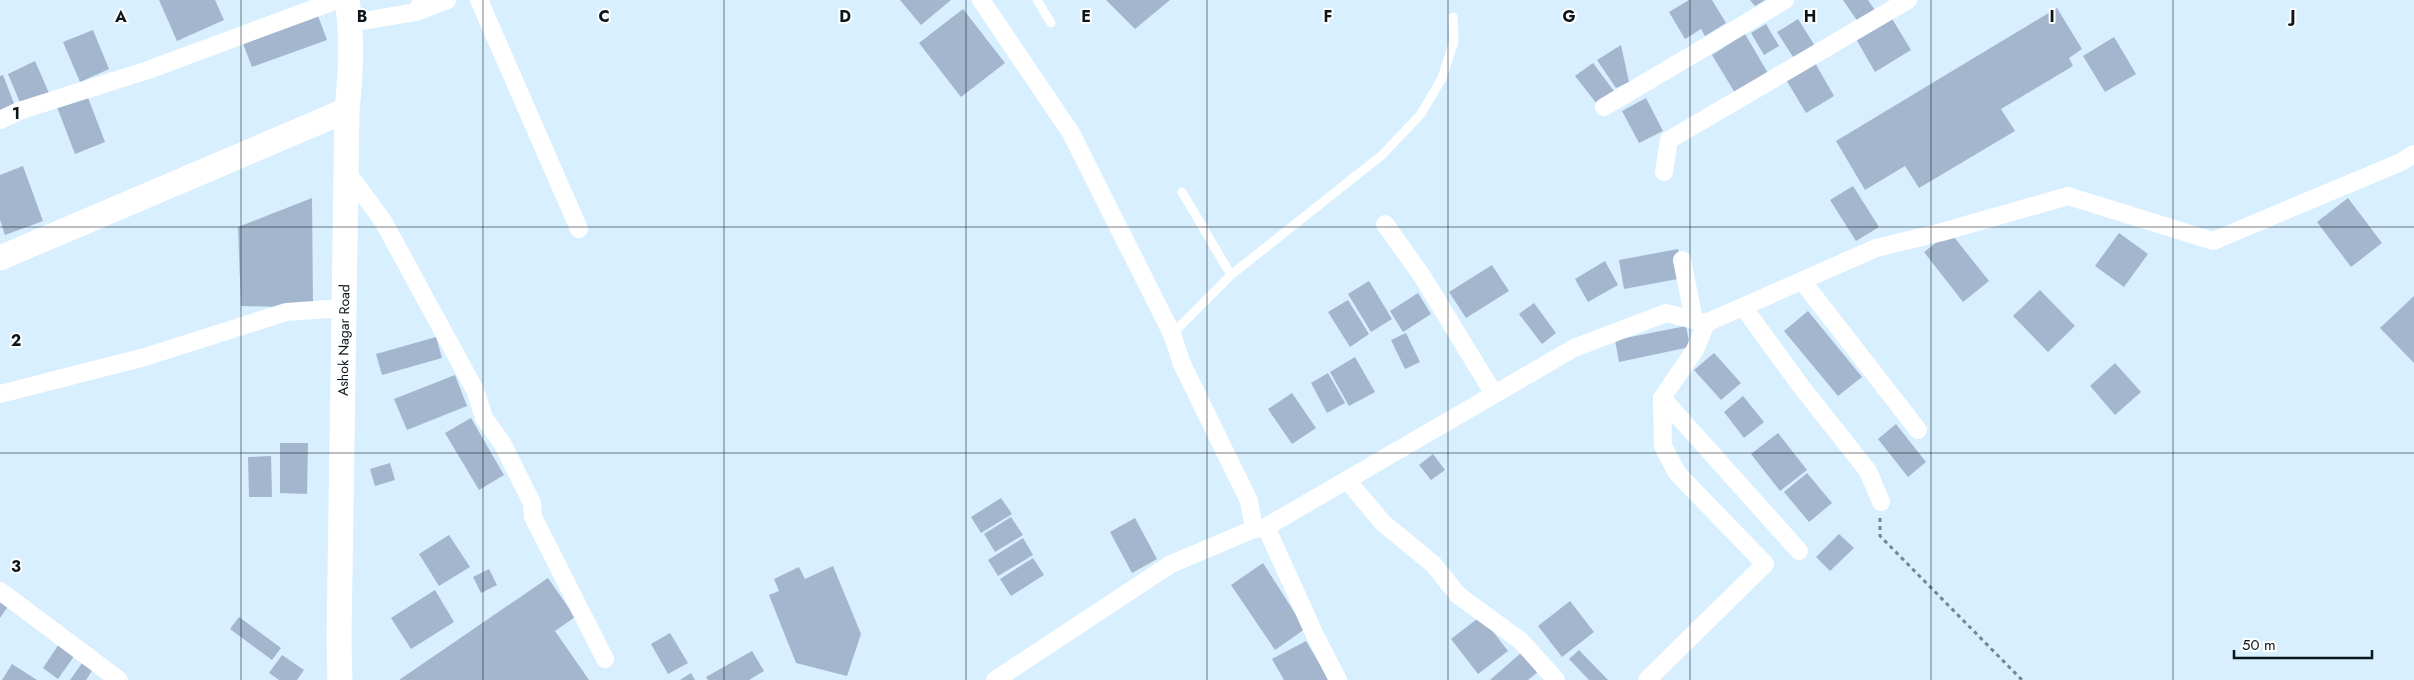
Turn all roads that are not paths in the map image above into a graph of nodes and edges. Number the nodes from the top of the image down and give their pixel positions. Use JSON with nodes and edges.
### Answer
{"nodes":[{"id":1,"x":337,"y":0,"type":"edge"},
{"id":2,"x":447,"y":0,"type":"edge"},
{"id":3,"x":478,"y":0,"type":"edge"},
{"id":4,"x":981,"y":0,"type":"edge"},
{"id":5,"x":1037,"y":0,"type":"edge"},
{"id":6,"x":1785,"y":0,"type":"edge"},
{"id":7,"x":1908,"y":0,"type":"edge"},
{"id":8,"x":420,"y":6,"type":"edge"},
{"id":9,"x":349,"y":12,"type":"edge"},
{"id":10,"x":1453,"y":17,"type":"dead end"},
{"id":11,"x":1050,"y":23,"type":"dead end"},
{"id":12,"x":1604,"y":107,"type":"dead end"},
{"id":13,"x":348,"y":110,"type":"junction"},
{"id":14,"x":0,"y":120,"type":"edge"},
{"id":15,"x":2414,"y":154,"type":"edge"},
{"id":16,"x":347,"y":172,"type":"junction"},
{"id":17,"x":1664,"y":172,"type":"dead end"},
{"id":18,"x":1182,"y":192,"type":"dead end"},
{"id":19,"x":1385,"y":224,"type":"dead end"},
{"id":20,"x":578,"y":229,"type":"dead end"},
{"id":21,"x":0,"y":258,"type":"edge"},
{"id":22,"x":1682,"y":260,"type":"dead end"},
{"id":23,"x":1231,"y":275,"type":"junction"},
{"id":24,"x":1803,"y":282,"type":"junction"},
{"id":25,"x":343,"y":308,"type":"junction"},
{"id":26,"x":1744,"y":308,"type":"junction"},
{"id":27,"x":1700,"y":322,"type":"junction"},
{"id":28,"x":1172,"y":334,"type":"junction"},
{"id":29,"x":0,"y":394,"type":"edge"},
{"id":30,"x":1494,"y":394,"type":"junction"},
{"id":31,"x":1662,"y":398,"type":"junction"},
{"id":32,"x":1918,"y":430,"type":"dead end"},
{"id":33,"x":1347,"y":480,"type":"junction"},
{"id":34,"x":1881,"y":502,"type":"road end"},
{"id":35,"x":1260,"y":528,"type":"junction"},
{"id":36,"x":1800,"y":551,"type":"dead end"},
{"id":37,"x":0,"y":591,"type":"edge"},
{"id":38,"x":605,"y":659,"type":"dead end"},
{"id":39,"x":119,"y":680,"type":"edge"},
{"id":40,"x":340,"y":680,"type":"edge"},
{"id":41,"x":995,"y":680,"type":"edge"},
{"id":42,"x":1338,"y":680,"type":"edge"},
{"id":43,"x":1556,"y":680,"type":"edge"},
{"id":44,"x":1647,"y":680,"type":"edge"}],
"edges":[{"from":1,"to":14,"type":"street"},
{"from":2,"to":8,"type":"street"},
{"from":3,"to":20,"type":"street"},
{"from":4,"to":28,"type":"street"},
{"from":5,"to":11,"type":"lane"},
{"from":6,"to":12,"type":"street"},
{"from":7,"to":17,"type":"street"},
{"from":8,"to":9,"type":"street"},
{"from":9,"to":13,"type":"street","name":"Ashok Nagar Road"},
{"from":10,"to":23,"type":"lane"},
{"from":13,"to":16,"type":"street","name":"Ashok Nagar Road"},
{"from":13,"to":21,"type":"street"},
{"from":15,"to":24,"type":"street"},
{"from":16,"to":25,"type":"street","name":"Ashok Nagar Road"},
{"from":16,"to":38,"type":"street"},
{"from":18,"to":23,"type":"lane"},
{"from":19,"to":30,"type":"street"},
{"from":22,"to":27,"type":"street"},
{"from":23,"to":28,"type":"lane"},
{"from":24,"to":26,"type":"street"},
{"from":24,"to":32,"type":"street"},
{"from":25,"to":29,"type":"street"},
{"from":25,"to":40,"type":"street","name":"Ashok Nagar Road"},
{"from":26,"to":27,"type":"street"},
{"from":26,"to":34,"type":"street"},
{"from":27,"to":30,"type":"street"},
{"from":27,"to":31,"type":"street"},
{"from":28,"to":35,"type":"street"},
{"from":30,"to":33,"type":"street"},
{"from":31,"to":36,"type":"street"},
{"from":31,"to":44,"type":"street"},
{"from":33,"to":35,"type":"street"},
{"from":33,"to":43,"type":"street"},
{"from":35,"to":41,"type":"street"},
{"from":35,"to":42,"type":"street"},
{"from":37,"to":39,"type":"street"}]}
